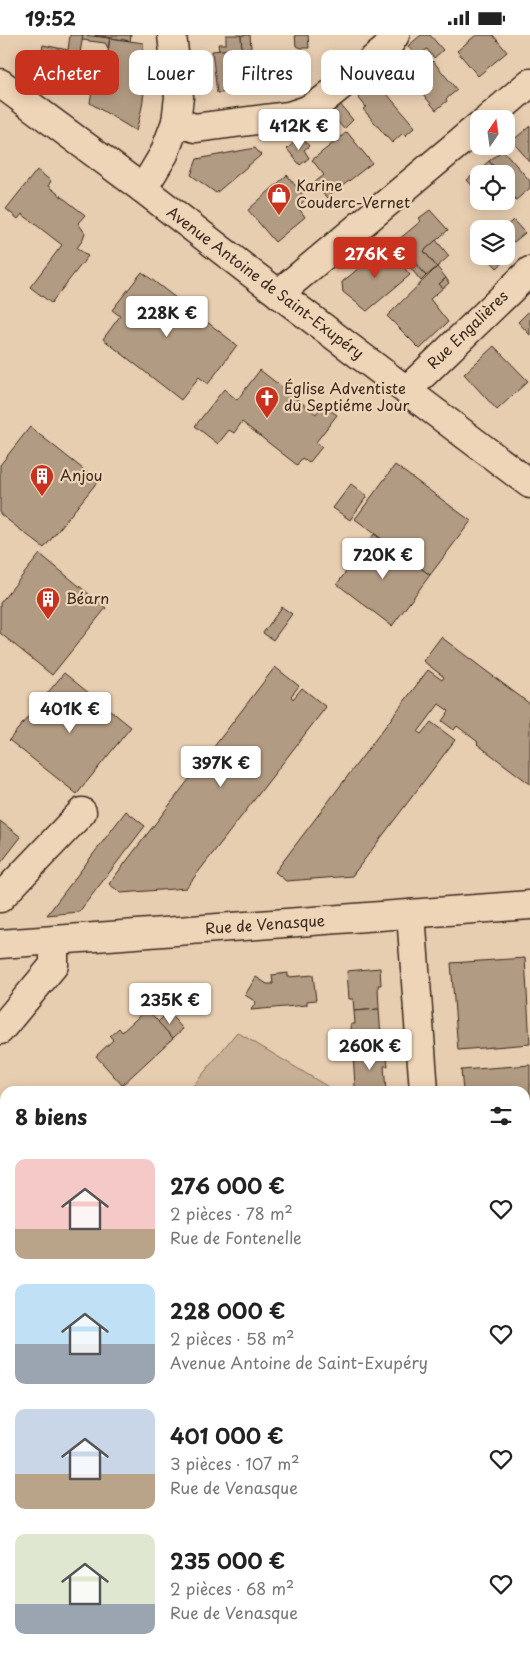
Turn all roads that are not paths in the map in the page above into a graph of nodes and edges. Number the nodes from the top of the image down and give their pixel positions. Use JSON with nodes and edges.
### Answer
{"nodes":[{"id":1,"x":172,"y":35,"type":"edge"},
{"id":2,"x":395,"y":35,"type":"edge"},
{"id":3,"x":0,"y":83,"type":"edge"},
{"id":4,"x":530,"y":83,"type":"edge"},
{"id":5,"x":498,"y":110,"type":"edge"},
{"id":6,"x":176,"y":122,"type":"junction"},
{"id":7,"x":470,"y":134,"type":"edge"},
{"id":8,"x":143,"y":189,"type":"junction"},
{"id":9,"x":530,"y":271,"type":"edge"},
{"id":10,"x":280,"y":295,"type":"junction"},
{"id":11,"x":407,"y":390,"type":"junction"},
{"id":12,"x":530,"y":484,"type":"edge"},
{"id":13,"x":82,"y":812,"type":"dead end"},
{"id":14,"x":0,"y":898,"type":"edge"},
{"id":15,"x":530,"y":905,"type":"edge"},
{"id":16,"x":411,"y":914,"type":"junction"},
{"id":17,"x":54,"y":941,"type":"junction"},
{"id":18,"x":0,"y":944,"type":"edge"},
{"id":19,"x":0,"y":1030,"type":"edge"},
{"id":20,"x":424,"y":1086,"type":"edge"}],
"edges":[{"from":1,"to":6,"type":"street"},
{"from":2,"to":6,"type":"street"},
{"from":3,"to":8,"type":"street","name":"Avenue Antoine de Saint-Exupéry"},
{"from":4,"to":5,"type":"street"},
{"from":6,"to":8,"type":"street"},
{"from":7,"to":10,"type":"street"},
{"from":8,"to":10,"type":"street","name":"Avenue Antoine de Saint-Exupéry"},
{"from":9,"to":11,"type":"street","name":"Rue Engalières"},
{"from":10,"to":11,"type":"street","name":"Avenue Antoine de Saint-Exupéry"},
{"from":11,"to":12,"type":"street","name":"Avenue Antoine de Saint-Exupéry"},
{"from":13,"to":14,"type":"street"},
{"from":15,"to":16,"type":"street","name":"Rue de Venasque"},
{"from":16,"to":17,"type":"street","name":"Rue de Venasque"},
{"from":16,"to":20,"type":"street"},
{"from":17,"to":18,"type":"street","name":"Rue de Venasque"},
{"from":17,"to":19,"type":"street"}]}
